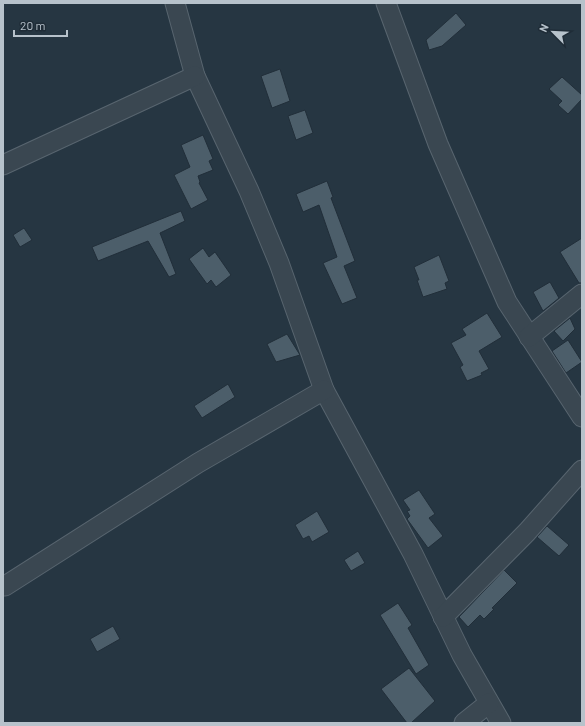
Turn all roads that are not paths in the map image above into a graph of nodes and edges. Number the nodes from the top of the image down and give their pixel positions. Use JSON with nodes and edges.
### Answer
{"nodes":[{"id":1,"x":175,"y":3,"type":"edge"},
{"id":2,"x":386,"y":3,"type":"edge"},
{"id":3,"x":195,"y":76,"type":"junction"},
{"id":4,"x":3,"y":165,"type":"edge"},
{"id":5,"x":582,"y":294,"type":"edge"},
{"id":6,"x":529,"y":337,"type":"junction"},
{"id":7,"x":324,"y":390,"type":"junction"},
{"id":8,"x":582,"y":417,"type":"edge"},
{"id":9,"x":582,"y":470,"type":"edge"},
{"id":10,"x":4,"y":586,"type":"dead end"},
{"id":11,"x":443,"y":617,"type":"junction"},
{"id":12,"x":489,"y":703,"type":"junction"},
{"id":13,"x":464,"y":723,"type":"edge"},
{"id":14,"x":501,"y":723,"type":"edge"}],
"edges":[{"from":1,"to":3,"type":"street"},
{"from":2,"to":6,"type":"street"},
{"from":3,"to":4,"type":"street"},
{"from":3,"to":7,"type":"street"},
{"from":5,"to":6,"type":"street"},
{"from":6,"to":8,"type":"street"},
{"from":7,"to":10,"type":"street"},
{"from":7,"to":11,"type":"street"},
{"from":9,"to":11,"type":"street"},
{"from":11,"to":12,"type":"street"},
{"from":12,"to":13,"type":"street"},
{"from":12,"to":14,"type":"street"}]}
